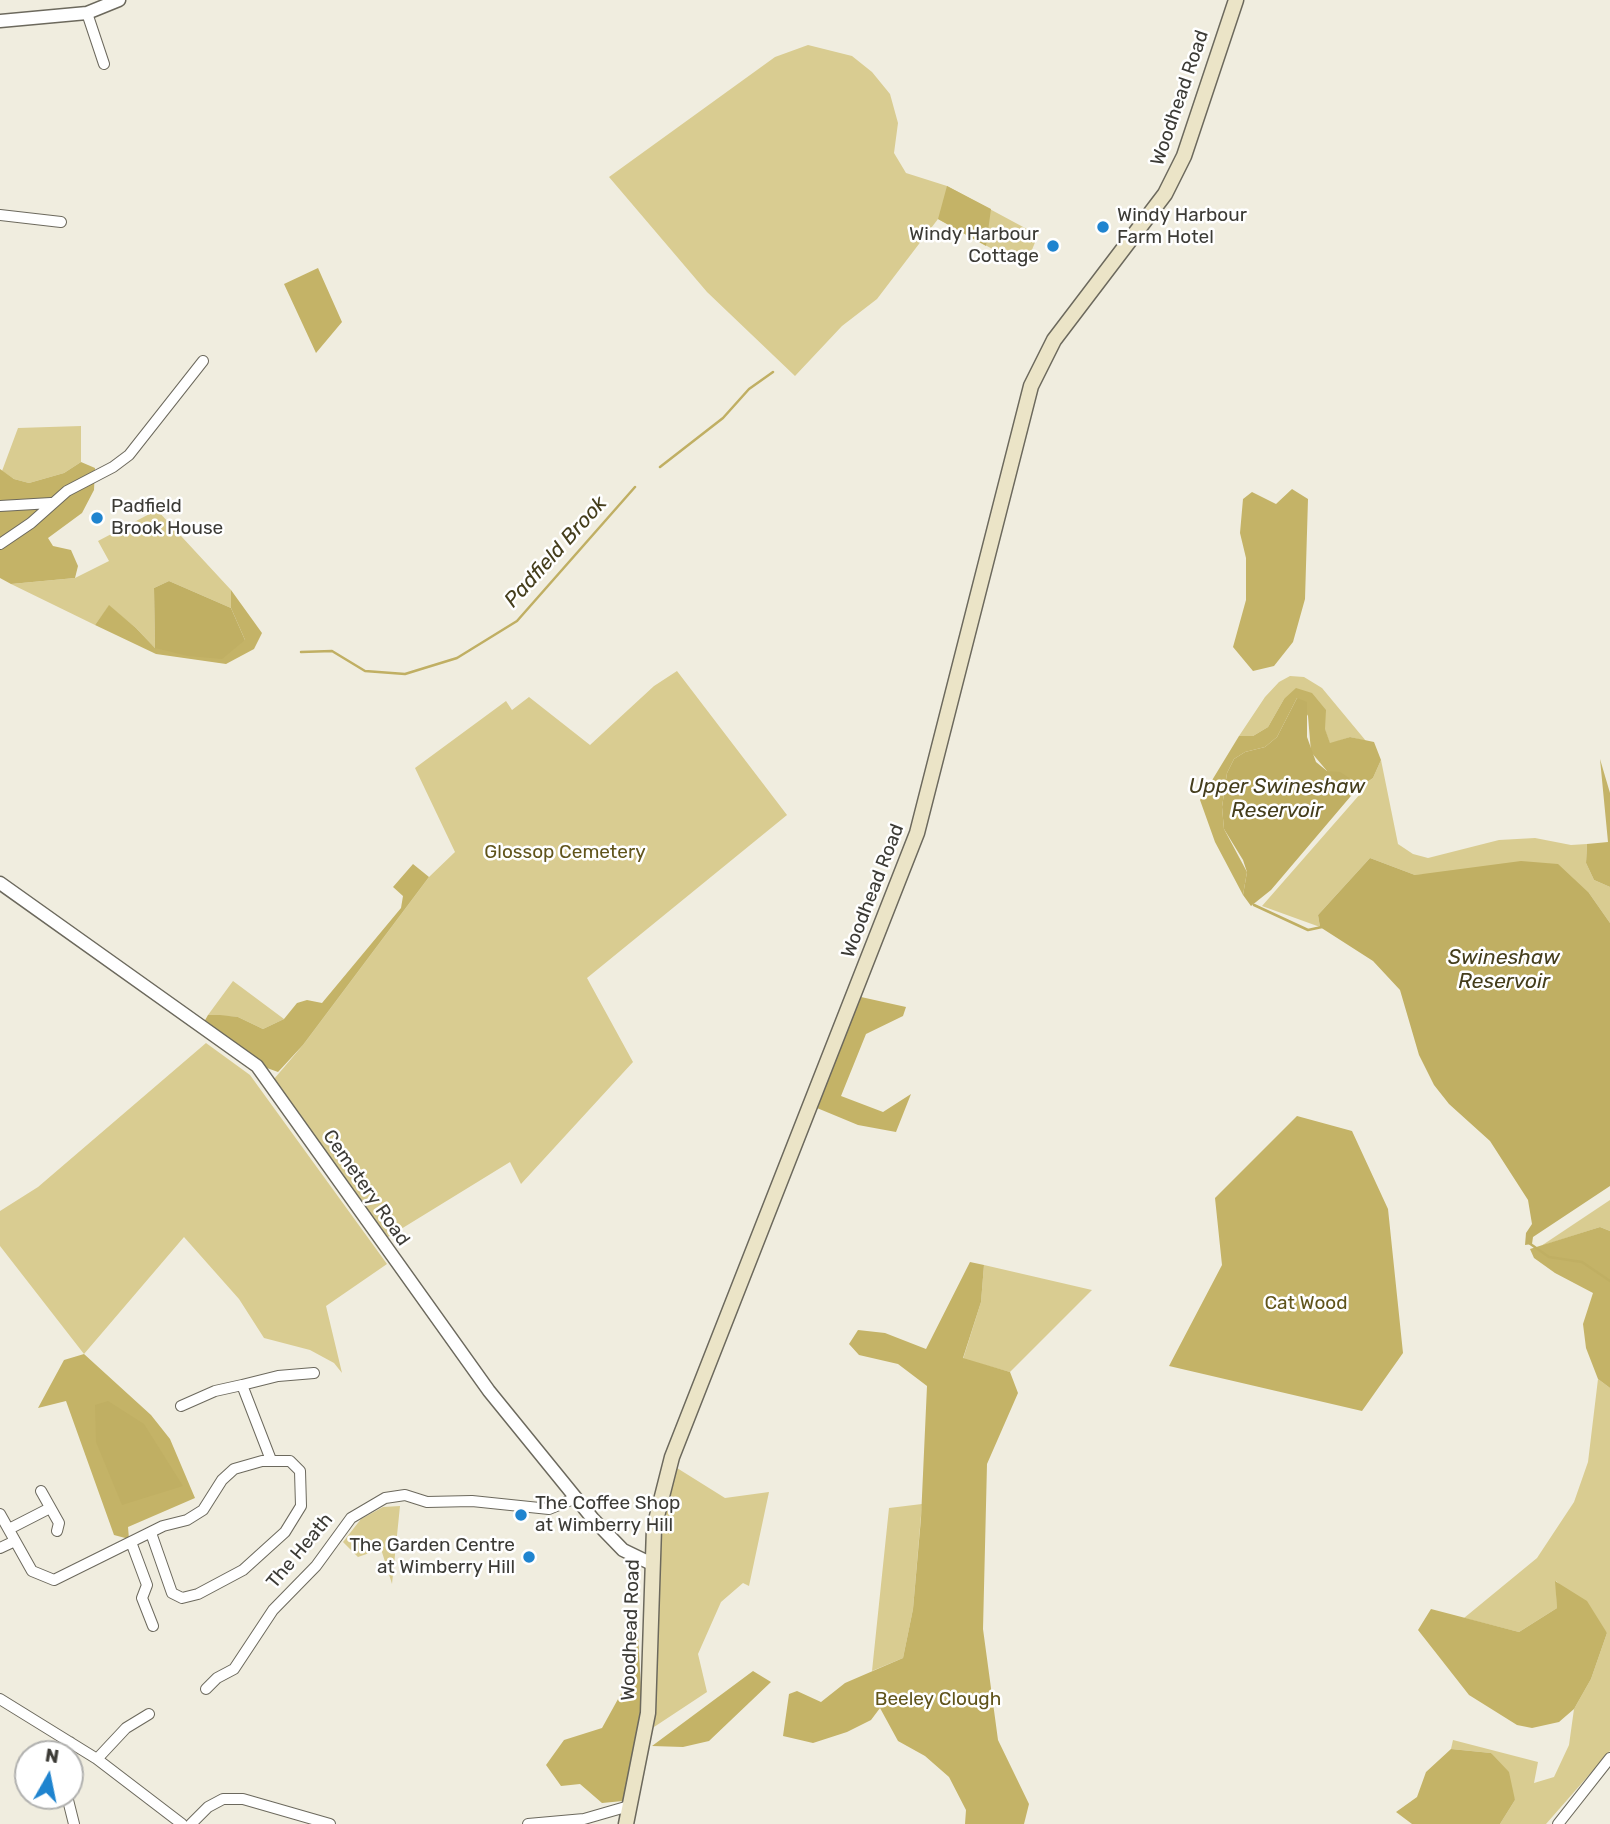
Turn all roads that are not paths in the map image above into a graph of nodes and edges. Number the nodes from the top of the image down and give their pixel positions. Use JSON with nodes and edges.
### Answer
{"nodes":[{"id":1,"x":119,"y":0,"type":"edge"},
{"id":2,"x":1236,"y":0,"type":"edge"},
{"id":3,"x":87,"y":13,"type":"junction"},
{"id":4,"x":0,"y":22,"type":"edge"},
{"id":5,"x":104,"y":64,"type":"dead end"},
{"id":6,"x":0,"y":215,"type":"edge"},
{"id":7,"x":61,"y":222,"type":"dead end"},
{"id":8,"x":203,"y":361,"type":"dead end"},
{"id":9,"x":51,"y":503,"type":"junction"},
{"id":10,"x":0,"y":506,"type":"edge"},
{"id":11,"x":0,"y":544,"type":"edge"},
{"id":12,"x":0,"y":883,"type":"edge"},
{"id":13,"x":314,"y":1373,"type":"dead end"},
{"id":14,"x":242,"y":1385,"type":"junction"},
{"id":15,"x":181,"y":1406,"type":"dead end"},
{"id":16,"x":271,"y":1460,"type":"junction"},
{"id":17,"x":41,"y":1491,"type":"dead end"},
{"id":18,"x":576,"y":1498,"type":"junction"},
{"id":19,"x":50,"y":1508,"type":"junction"},
{"id":20,"x":0,"y":1514,"type":"edge"},
{"id":21,"x":9,"y":1530,"type":"junction"},
{"id":22,"x":57,"y":1531,"type":"dead end"},
{"id":23,"x":151,"y":1533,"type":"junction"},
{"id":24,"x":15,"y":1541,"type":"junction"},
{"id":25,"x":131,"y":1542,"type":"junction"},
{"id":26,"x":0,"y":1548,"type":"edge"},
{"id":27,"x":652,"y":1564,"type":"junction"},
{"id":28,"x":153,"y":1626,"type":"dead end"},
{"id":29,"x":206,"y":1689,"type":"dead end"},
{"id":30,"x":0,"y":1699,"type":"edge"},
{"id":31,"x":149,"y":1714,"type":"dead end"},
{"id":32,"x":67,"y":1740,"type":"edge"},
{"id":33,"x":84,"y":1751,"type":"edge"},
{"id":34,"x":1610,"y":1758,"type":"edge"},
{"id":35,"x":97,"y":1759,"type":"junction"},
{"id":36,"x":629,"y":1805,"type":"junction"},
{"id":37,"x":182,"y":1824,"type":"edge"},
{"id":38,"x":191,"y":1824,"type":"edge"},
{"id":39,"x":330,"y":1824,"type":"edge"},
{"id":40,"x":528,"y":1824,"type":"edge"},
{"id":41,"x":626,"y":1824,"type":"edge"},
{"id":42,"x":1558,"y":1824,"type":"edge"}],
"edges":[{"from":1,"to":3,"type":"street"},
{"from":2,"to":27,"type":"main road","name":"Woodhead Road"},
{"from":3,"to":4,"type":"street"},
{"from":3,"to":5,"type":"street"},
{"from":6,"to":7,"type":"street"},
{"from":8,"to":9,"type":"street"},
{"from":9,"to":10,"type":"street"},
{"from":9,"to":11,"type":"street"},
{"from":12,"to":18,"type":"street","name":"Cemetery Road"},
{"from":13,"to":14,"type":"street"},
{"from":14,"to":15,"type":"street"},
{"from":14,"to":16,"type":"street"},
{"from":16,"to":23,"type":"street"},
{"from":16,"to":23,"type":"street"},
{"from":17,"to":19,"type":"street"},
{"from":18,"to":27,"type":"street","name":"Cemetery Road"},
{"from":18,"to":29,"type":"street","name":"The Heath"},
{"from":19,"to":21,"type":"street"},
{"from":19,"to":22,"type":"street"},
{"from":20,"to":21,"type":"street"},
{"from":21,"to":24,"type":"street"},
{"from":23,"to":25,"type":"street"},
{"from":24,"to":25,"type":"street"},
{"from":24,"to":26,"type":"street"},
{"from":25,"to":28,"type":"street"},
{"from":27,"to":36,"type":"main road","name":"Woodhead Road"},
{"from":30,"to":32,"type":"street"},
{"from":31,"to":35,"type":"street"},
{"from":33,"to":35,"type":"street"},
{"from":34,"to":42,"type":"street"},
{"from":35,"to":37,"type":"street"},
{"from":36,"to":40,"type":"street"},
{"from":36,"to":41,"type":"main road","name":"Woodhead Road"},
{"from":38,"to":39,"type":"street"}]}
